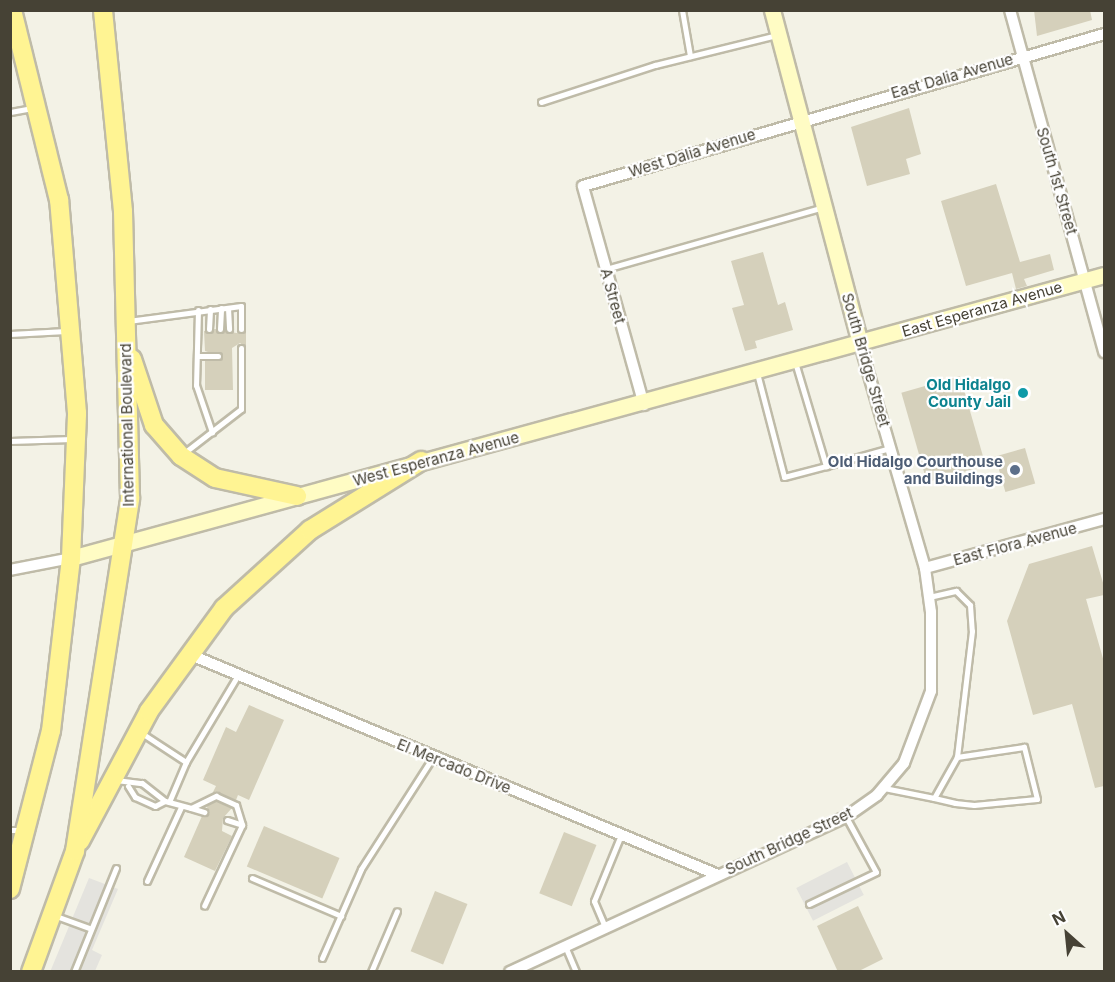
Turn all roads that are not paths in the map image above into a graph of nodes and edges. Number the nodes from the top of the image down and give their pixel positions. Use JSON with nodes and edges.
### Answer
{"nodes":[{"id":1,"x":12,"y":10,"type":"edge"},
{"id":2,"x":103,"y":10,"type":"edge"},
{"id":3,"x":682,"y":10,"type":"edge"},
{"id":4,"x":772,"y":10,"type":"edge"},
{"id":5,"x":1010,"y":10,"type":"edge"},
{"id":6,"x":1104,"y":34,"type":"edge"},
{"id":7,"x":779,"y":35,"type":"junction"},
{"id":8,"x":690,"y":56,"type":"junction"},
{"id":9,"x":1022,"y":56,"type":"junction"},
{"id":10,"x":541,"y":102,"type":"dead end"},
{"id":11,"x":40,"y":107,"type":"junction"},
{"id":12,"x":10,"y":112,"type":"edge"},
{"id":13,"x":800,"y":120,"type":"junction"},
{"id":14,"x":583,"y":186,"type":"joint"},
{"id":15,"x":824,"y":207,"type":"junction"},
{"id":16,"x":606,"y":269,"type":"junction"},
{"id":17,"x":1104,"y":275,"type":"edge"},
{"id":18,"x":1085,"y":280,"type":"junction"},
{"id":19,"x":221,"y":308,"type":"junction"},
{"id":20,"x":228,"y":308,"type":"junction"},
{"id":21,"x":210,"y":309,"type":"junction"},
{"id":22,"x":198,"y":310,"type":"junction"},
{"id":23,"x":126,"y":329,"type":"junction"},
{"id":24,"x":209,"y":329,"type":"dead end"},
{"id":25,"x":220,"y":329,"type":"dead end"},
{"id":26,"x":229,"y":329,"type":"dead end"},
{"id":27,"x":241,"y":329,"type":"dead end"},
{"id":28,"x":72,"y":331,"type":"junction"},
{"id":29,"x":10,"y":334,"type":"edge"},
{"id":30,"x":860,"y":344,"type":"junction"},
{"id":31,"x":209,"y":347,"type":"dead end"},
{"id":32,"x":241,"y":348,"type":"dead end"},
{"id":33,"x":1104,"y":352,"type":"edge"},
{"id":34,"x":197,"y":356,"type":"junction"},
{"id":35,"x":209,"y":356,"type":"junction"},
{"id":36,"x":218,"y":356,"type":"dead end"},
{"id":37,"x":232,"y":356,"type":"dead end"},
{"id":38,"x":241,"y":357,"type":"junction"},
{"id":39,"x":795,"y":362,"type":"junction"},
{"id":40,"x":757,"y":373,"type":"junction"},
{"id":41,"x":644,"y":405,"type":"junction"},
{"id":42,"x":212,"y":432,"type":"junction"},
{"id":43,"x":76,"y":439,"type":"junction"},
{"id":44,"x":10,"y":441,"type":"edge"},
{"id":45,"x":890,"y":448,"type":"junction"},
{"id":46,"x":181,"y":456,"type":"junction"},
{"id":47,"x":421,"y":461,"type":"junction"},
{"id":48,"x":826,"y":466,"type":"junction"},
{"id":49,"x":297,"y":496,"type":"junction"},
{"id":50,"x":1104,"y":519,"type":"edge"},
{"id":51,"x":125,"y":544,"type":"junction"},
{"id":52,"x":71,"y":558,"type":"junction"},
{"id":53,"x":925,"y":568,"type":"junction"},
{"id":54,"x":10,"y":570,"type":"edge"},
{"id":55,"x":929,"y":597,"type":"junction"},
{"id":56,"x":190,"y":655,"type":"junction"},
{"id":57,"x":238,"y":675,"type":"junction"},
{"id":58,"x":139,"y":731,"type":"junction"},
{"id":59,"x":433,"y":757,"type":"junction"},
{"id":60,"x":957,"y":757,"type":"junction"},
{"id":61,"x":186,"y":762,"type":"junction"},
{"id":62,"x":121,"y":783,"type":"junction"},
{"id":63,"x":883,"y":788,"type":"junction"},
{"id":64,"x":934,"y":798,"type":"junction"},
{"id":65,"x":167,"y":802,"type":"junction"},
{"id":66,"x":181,"y":807,"type":"junction"},
{"id":67,"x":191,"y":808,"type":"junction"},
{"id":68,"x":204,"y":812,"type":"dead end"},
{"id":69,"x":846,"y":817,"type":"junction"},
{"id":70,"x":227,"y":820,"type":"dead end"},
{"id":71,"x":242,"y":825,"type":"junction"},
{"id":72,"x":19,"y":830,"type":"edge"},
{"id":73,"x":621,"y":835,"type":"junction"},
{"id":74,"x":75,"y":851,"type":"junction"},
{"id":75,"x":116,"y":868,"type":"dead end"},
{"id":76,"x":718,"y":875,"type":"junction"},
{"id":77,"x":252,"y":878,"type":"dead end"},
{"id":78,"x":147,"y":881,"type":"dead end"},
{"id":79,"x":10,"y":889,"type":"edge"},
{"id":80,"x":809,"y":904,"type":"dead end"},
{"id":81,"x":204,"y":906,"type":"dead end"},
{"id":82,"x":397,"y":910,"type":"dead end"},
{"id":83,"x":54,"y":915,"type":"junction"},
{"id":84,"x":340,"y":916,"type":"junction"},
{"id":85,"x":605,"y":927,"type":"junction"},
{"id":86,"x":91,"y":929,"type":"junction"},
{"id":87,"x":565,"y":946,"type":"junction"},
{"id":88,"x":322,"y":958,"type":"dead end"},
{"id":89,"x":31,"y":972,"type":"edge"},
{"id":90,"x":74,"y":972,"type":"edge"},
{"id":91,"x":371,"y":972,"type":"edge"},
{"id":92,"x":510,"y":972,"type":"edge"},
{"id":93,"x":576,"y":972,"type":"edge"}],
"edges":[{"from":1,"to":11,"type":"main road"},
{"from":2,"to":23,"type":"main road","name":"International Boulevard"},
{"from":3,"to":8,"type":"lane"},
{"from":4,"to":7,"type":"street","name":"South Bridge Street"},
{"from":5,"to":9,"type":"street","name":"South 1st Street"},
{"from":6,"to":9,"type":"street","name":"East Dalia Avenue"},
{"from":7,"to":8,"type":"lane"},
{"from":7,"to":13,"type":"street","name":"South Bridge Street"},
{"from":8,"to":10,"type":"lane"},
{"from":9,"to":13,"type":"street","name":"East Dalia Avenue"},
{"from":9,"to":18,"type":"street","name":"South 1st Street"},
{"from":11,"to":12,"type":"lane"},
{"from":11,"to":28,"type":"main road"},
{"from":13,"to":14,"type":"street","name":"West Dalia Avenue"},
{"from":13,"to":15,"type":"street","name":"South Bridge Street"},
{"from":14,"to":16,"type":"street","name":"A Street"},
{"from":15,"to":16,"type":"lane"},
{"from":15,"to":30,"type":"street","name":"South Bridge Street"},
{"from":16,"to":41,"type":"street","name":"A Street"},
{"from":17,"to":18,"type":"street","name":"East Esperanza Avenue"},
{"from":18,"to":30,"type":"street","name":"East Esperanza Avenue"},
{"from":18,"to":33,"type":"street","name":"South 1st Street"},
{"from":19,"to":20,"type":"lane"},
{"from":19,"to":21,"type":"lane"},
{"from":19,"to":25,"type":"lane"},
{"from":20,"to":26,"type":"lane"},
{"from":20,"to":27,"type":"lane"},
{"from":21,"to":22,"type":"lane"},
{"from":21,"to":24,"type":"lane"},
{"from":22,"to":23,"type":"lane"},
{"from":22,"to":34,"type":"lane"},
{"from":23,"to":46,"type":"main road"},
{"from":23,"to":51,"type":"main road","name":"International Boulevard"},
{"from":28,"to":29,"type":"lane"},
{"from":28,"to":43,"type":"main road"},
{"from":30,"to":39,"type":"street","name":"West Esperanza Avenue"},
{"from":30,"to":45,"type":"street","name":"South Bridge Street"},
{"from":31,"to":35,"type":"lane"},
{"from":32,"to":38,"type":"lane"},
{"from":34,"to":35,"type":"lane"},
{"from":34,"to":42,"type":"lane"},
{"from":35,"to":36,"type":"lane"},
{"from":37,"to":38,"type":"lane"},
{"from":38,"to":42,"type":"lane"},
{"from":39,"to":40,"type":"street","name":"West Esperanza Avenue"},
{"from":39,"to":48,"type":"lane"},
{"from":40,"to":41,"type":"street","name":"West Esperanza Avenue"},
{"from":40,"to":48,"type":"lane"},
{"from":41,"to":47,"type":"street","name":"West Esperanza Avenue"},
{"from":42,"to":46,"type":"lane"},
{"from":43,"to":44,"type":"lane"},
{"from":43,"to":52,"type":"main road"},
{"from":45,"to":48,"type":"lane"},
{"from":45,"to":53,"type":"street","name":"South Bridge Street"},
{"from":46,"to":49,"type":"main road"},
{"from":47,"to":49,"type":"street","name":"West Esperanza Avenue"},
{"from":47,"to":56,"type":"main road"},
{"from":49,"to":51,"type":"street","name":"West Esperanza Avenue"},
{"from":50,"to":53,"type":"street","name":"East Flora Avenue"},
{"from":51,"to":52,"type":"street","name":"West Esperanza Avenue"},
{"from":51,"to":74,"type":"main road","name":"International Boulevard"},
{"from":52,"to":54,"type":"street","name":"West Esperanza Avenue"},
{"from":52,"to":72,"type":"main road"},
{"from":53,"to":55,"type":"street","name":"South Bridge Street"},
{"from":55,"to":60,"type":"lane"},
{"from":55,"to":63,"type":"street","name":"South Bridge Street"},
{"from":56,"to":57,"type":"street","name":"El Mercado Drive"},
{"from":56,"to":58,"type":"main road"},
{"from":57,"to":59,"type":"street","name":"El Mercado Drive"},
{"from":57,"to":61,"type":"lane"},
{"from":58,"to":61,"type":"lane"},
{"from":58,"to":62,"type":"main road"},
{"from":59,"to":73,"type":"street","name":"El Mercado Drive"},
{"from":59,"to":84,"type":"lane"},
{"from":60,"to":64,"type":"lane"},
{"from":60,"to":64,"type":"lane"},
{"from":61,"to":65,"type":"lane"},
{"from":62,"to":65,"type":"lane"},
{"from":62,"to":65,"type":"lane"},
{"from":62,"to":74,"type":"main road"},
{"from":63,"to":64,"type":"lane"},
{"from":63,"to":69,"type":"street","name":"South Bridge Street"},
{"from":65,"to":66,"type":"lane"},
{"from":66,"to":67,"type":"lane"},
{"from":66,"to":78,"type":"lane"},
{"from":67,"to":68,"type":"lane"},
{"from":67,"to":71,"type":"lane"},
{"from":69,"to":76,"type":"street","name":"South Bridge Street"},
{"from":69,"to":80,"type":"lane"},
{"from":70,"to":71,"type":"lane"},
{"from":71,"to":81,"type":"lane"},
{"from":72,"to":79,"type":"main road"},
{"from":73,"to":76,"type":"street","name":"El Mercado Drive"},
{"from":73,"to":85,"type":"lane"},
{"from":74,"to":83,"type":"main road","name":"International Boulevard"},
{"from":75,"to":86,"type":"lane"},
{"from":76,"to":85,"type":"street","name":"South Bridge Street"},
{"from":77,"to":84,"type":"lane"},
{"from":82,"to":91,"type":"lane"},
{"from":83,"to":86,"type":"lane"},
{"from":83,"to":89,"type":"main road","name":"International Boulevard"},
{"from":84,"to":88,"type":"lane"},
{"from":85,"to":87,"type":"street","name":"South Bridge Street"},
{"from":86,"to":90,"type":"lane"},
{"from":87,"to":92,"type":"street","name":"South Bridge Street"},
{"from":87,"to":93,"type":"lane"}]}
